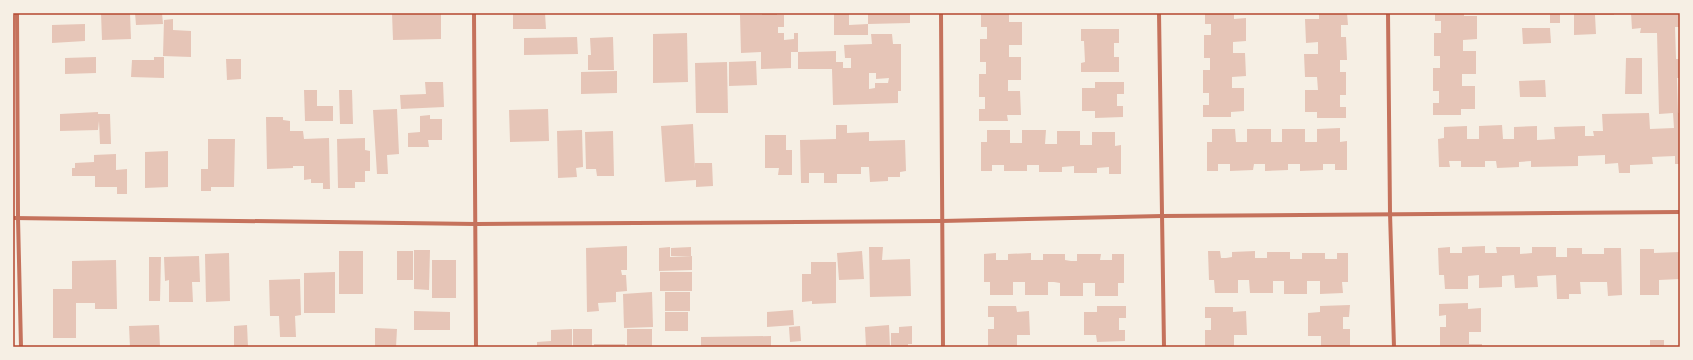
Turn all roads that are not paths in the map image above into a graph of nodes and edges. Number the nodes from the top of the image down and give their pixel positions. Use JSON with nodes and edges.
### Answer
{"nodes":[{"id":1,"x":17,"y":13,"type":"edge"},
{"id":2,"x":474,"y":13,"type":"edge"},
{"id":3,"x":940,"y":13,"type":"edge"},
{"id":4,"x":1159,"y":13,"type":"edge"},
{"id":5,"x":1388,"y":13,"type":"edge"},
{"id":6,"x":1680,"y":212,"type":"edge"},
{"id":7,"x":1390,"y":213,"type":"junction"},
{"id":8,"x":1162,"y":216,"type":"junction"},
{"id":9,"x":15,"y":218,"type":"edge"},
{"id":10,"x":942,"y":221,"type":"junction"},
{"id":11,"x":476,"y":224,"type":"junction"},
{"id":12,"x":22,"y":347,"type":"edge"},
{"id":13,"x":476,"y":347,"type":"edge"},
{"id":14,"x":943,"y":347,"type":"edge"},
{"id":15,"x":1164,"y":347,"type":"edge"},
{"id":16,"x":1394,"y":347,"type":"edge"}],
"edges":[{"from":1,"to":9,"type":"street"},
{"from":2,"to":11,"type":"street"},
{"from":3,"to":10,"type":"street"},
{"from":4,"to":8,"type":"street"},
{"from":5,"to":7,"type":"street"},
{"from":6,"to":7,"type":"street"},
{"from":7,"to":8,"type":"street"},
{"from":7,"to":16,"type":"street"},
{"from":8,"to":10,"type":"street"},
{"from":8,"to":15,"type":"street"},
{"from":9,"to":11,"type":"street"},
{"from":9,"to":12,"type":"street"},
{"from":10,"to":11,"type":"street"},
{"from":10,"to":14,"type":"street"},
{"from":11,"to":13,"type":"street"}]}
